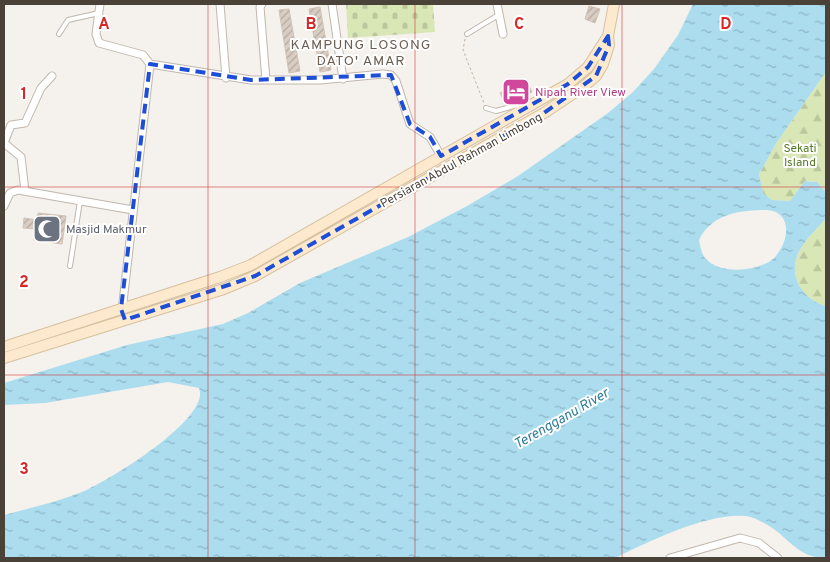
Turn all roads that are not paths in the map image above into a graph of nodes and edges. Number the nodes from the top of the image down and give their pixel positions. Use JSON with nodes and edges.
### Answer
{"nodes":[{"id":1,"x":100,"y":4,"type":"edge"},
{"id":2,"x":220,"y":4,"type":"edge"},
{"id":3,"x":262,"y":4,"type":"edge"},
{"id":4,"x":332,"y":4,"type":"edge"},
{"id":5,"x":497,"y":4,"type":"edge"},
{"id":6,"x":614,"y":4,"type":"edge"},
{"id":7,"x":99,"y":13,"type":"junction"},
{"id":8,"x":500,"y":14,"type":"junction"},
{"id":9,"x":59,"y":34,"type":"dead end"},
{"id":10,"x":467,"y":34,"type":"road end"},
{"id":11,"x":503,"y":34,"type":"dead end"},
{"id":12,"x":608,"y":36,"type":"junction"},
{"id":13,"x":150,"y":64,"type":"junction"},
{"id":14,"x":52,"y":76,"type":"dead end"},
{"id":15,"x":226,"y":78,"type":"junction"},
{"id":16,"x":343,"y":79,"type":"junction"},
{"id":17,"x":266,"y":80,"type":"junction"},
{"id":18,"x":486,"y":108,"type":"road end"},
{"id":19,"x":525,"y":110,"type":"junction"},
{"id":20,"x":440,"y":156,"type":"junction"},
{"id":21,"x":24,"y":191,"type":"junction"},
{"id":22,"x":80,"y":201,"type":"junction"},
{"id":23,"x":4,"y":206,"type":"edge"},
{"id":24,"x":133,"y":210,"type":"junction"},
{"id":25,"x":70,"y":266,"type":"dead end"},
{"id":26,"x":121,"y":309,"type":"junction"},
{"id":27,"x":125,"y":320,"type":"junction"},
{"id":28,"x":4,"y":347,"type":"edge"},
{"id":29,"x":4,"y":358,"type":"edge"},
{"id":30,"x":670,"y":558,"type":"edge"},
{"id":31,"x":778,"y":558,"type":"edge"}],
"edges":[{"from":1,"to":7,"type":"street"},
{"from":2,"to":15,"type":"street"},
{"from":3,"to":17,"type":"street"},
{"from":4,"to":16,"type":"street"},
{"from":5,"to":8,"type":"street"},
{"from":6,"to":12,"type":"street"},
{"from":7,"to":9,"type":"lane"},
{"from":7,"to":13,"type":"street"},
{"from":8,"to":10,"type":"lane"},
{"from":8,"to":11,"type":"street"},
{"from":12,"to":19,"type":"street","name":"Persiaran Abdul Rahman Limbong"},
{"from":12,"to":27,"type":"street","name":"Persiaran Abdul Rahman Limbong"},
{"from":13,"to":15,"type":"street"},
{"from":13,"to":24,"type":"street"},
{"from":14,"to":21,"type":"street"},
{"from":15,"to":17,"type":"street"},
{"from":16,"to":17,"type":"street"},
{"from":16,"to":20,"type":"street"},
{"from":18,"to":19,"type":"lane"},
{"from":19,"to":20,"type":"street","name":"Persiaran Abdul Rahman Limbong"},
{"from":20,"to":26,"type":"street","name":"Persiaran Abdul Rahman Limbong"},
{"from":21,"to":22,"type":"street"},
{"from":21,"to":23,"type":"street"},
{"from":22,"to":24,"type":"street"},
{"from":22,"to":25,"type":"lane"},
{"from":24,"to":26,"type":"street"},
{"from":26,"to":27,"type":"street"},
{"from":26,"to":28,"type":"street","name":"Persiaran Abdul Rahman Limbong"},
{"from":27,"to":29,"type":"street","name":"Persiaran Abdul Rahman Limbong"},
{"from":30,"to":31,"type":"street"}]}
